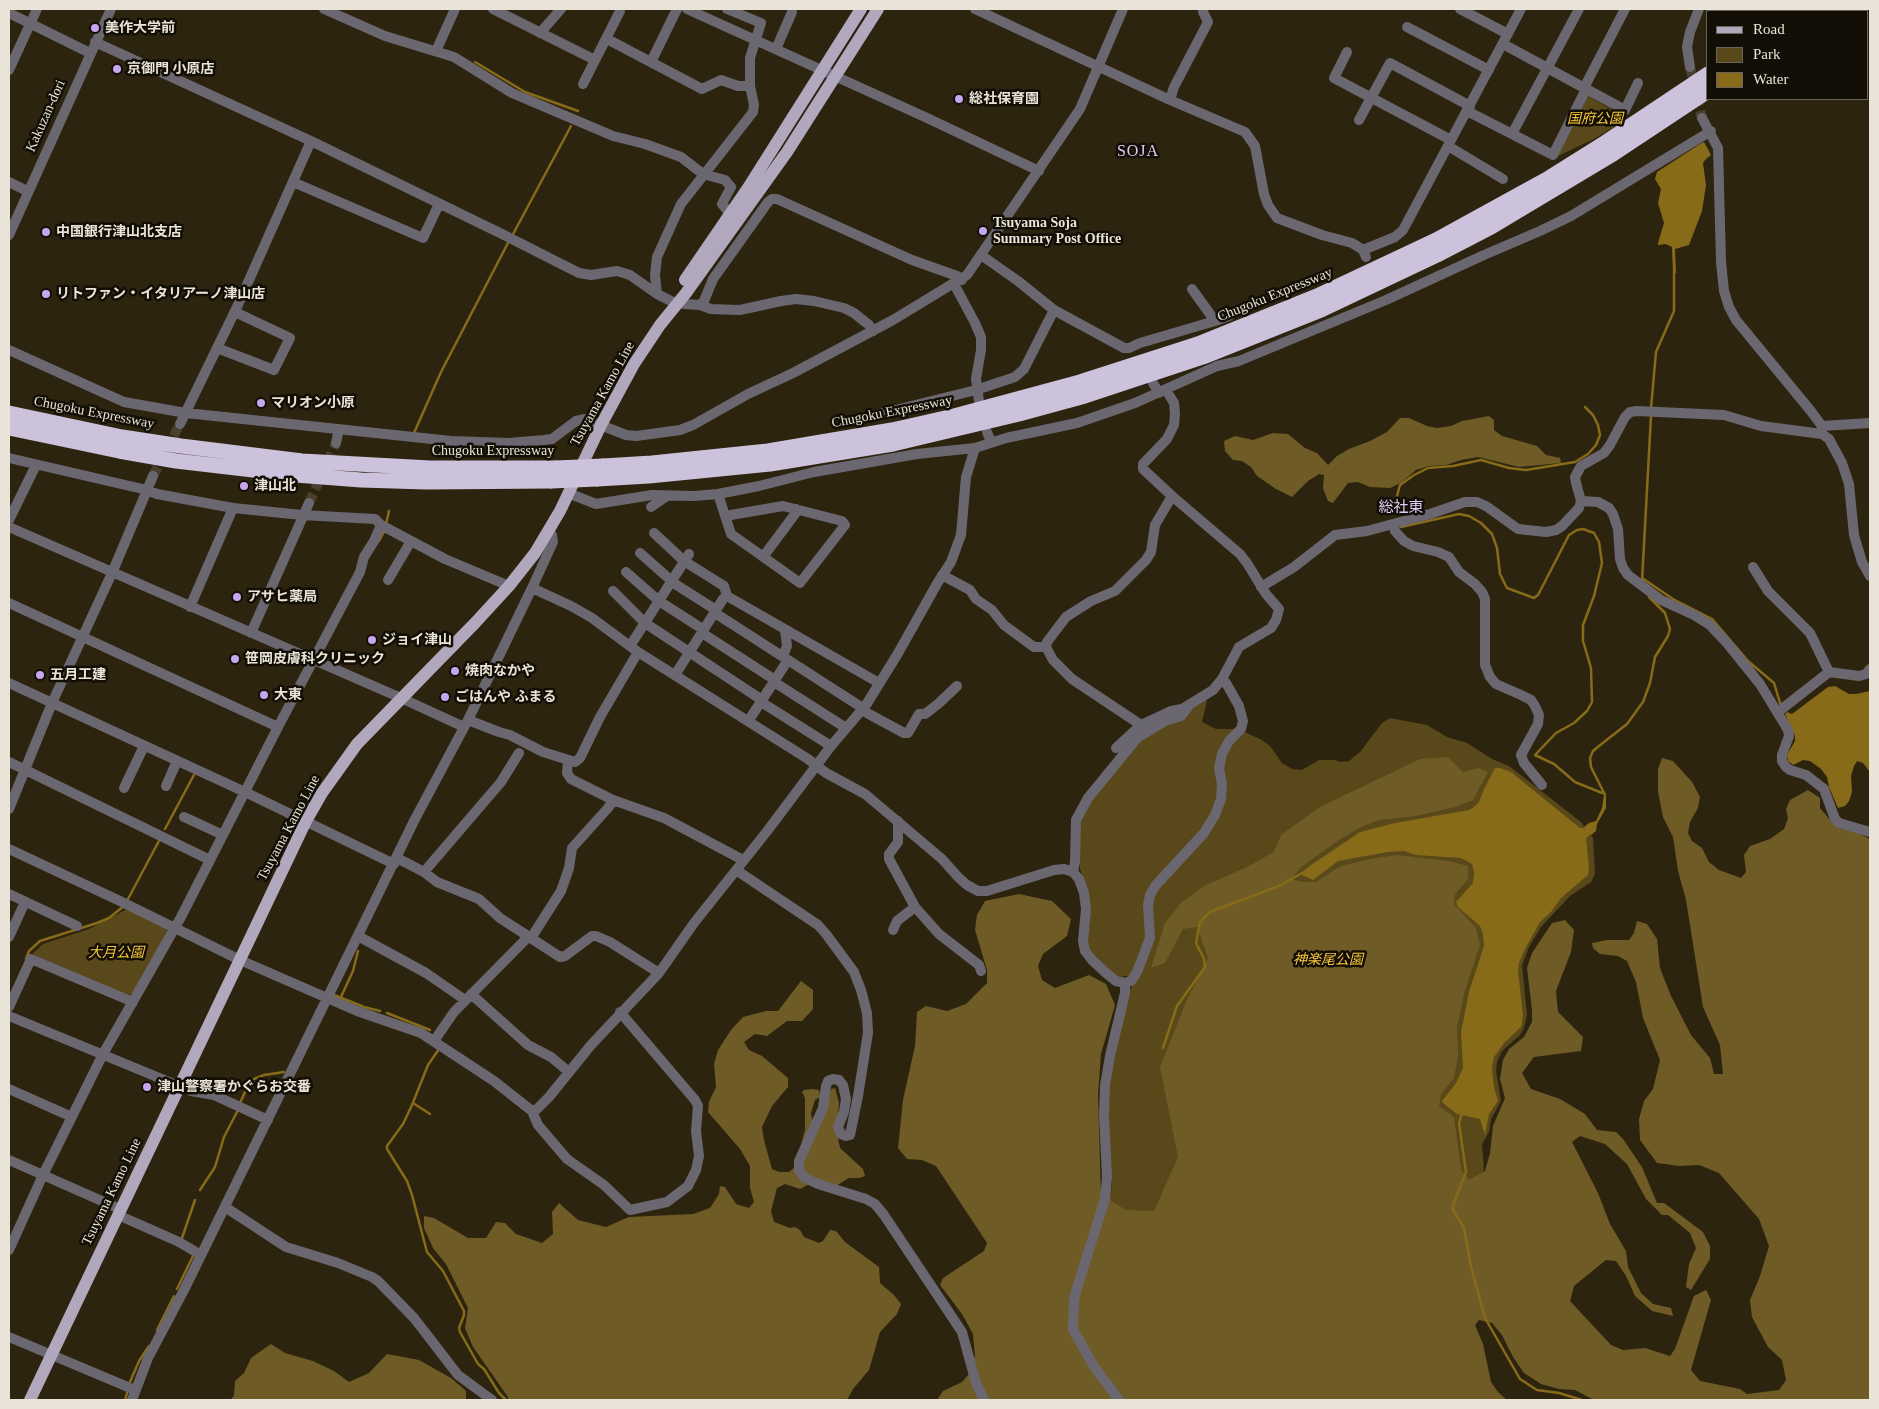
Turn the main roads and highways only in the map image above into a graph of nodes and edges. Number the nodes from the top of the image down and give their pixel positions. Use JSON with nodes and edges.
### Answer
{"nodes":[{"id":1,"x":861,"y":9,"type":"edge"},
{"id":2,"x":878,"y":9,"type":"edge"},
{"id":3,"x":1706,"y":75,"type":"edge"},
{"id":4,"x":1706,"y":92,"type":"edge"},
{"id":5,"x":675,"y":302,"type":"junction"},
{"id":6,"x":9,"y":413,"type":"edge"},
{"id":7,"x":9,"y":428,"type":"edge"},
{"id":8,"x":600,"y":472,"type":"junction"},
{"id":9,"x":553,"y":474,"type":"junction"},
{"id":10,"x":30,"y":1400,"type":"edge"}],
"edges":[{"from":1,"to":5,"type":"main road","name":"Tsuyama Kamo Line"},
{"from":2,"to":5,"type":"main road","name":"Tsuyama Kamo Line"},
{"from":3,"to":8,"type":"highway","name":"Chugoku Expressway"},
{"from":4,"to":8,"type":"highway","name":"Chugoku Expressway"},
{"from":5,"to":10,"type":"main road","name":"Tsuyama Kamo Line"},
{"from":6,"to":9,"type":"highway","name":"Chugoku Expressway"},
{"from":7,"to":9,"type":"highway","name":"Chugoku Expressway"},
{"from":8,"to":9,"type":"highway","name":"Chugoku Expressway","bridge":true}]}
